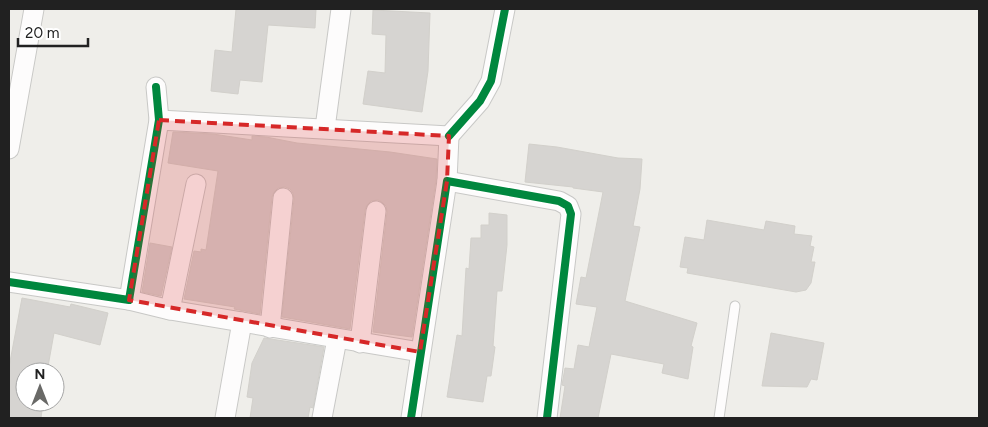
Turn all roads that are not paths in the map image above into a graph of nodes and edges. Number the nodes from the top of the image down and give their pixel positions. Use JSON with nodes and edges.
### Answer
{"nodes":[{"id":1,"x":34,"y":9,"type":"edge"},
{"id":2,"x":341,"y":9,"type":"edge"},
{"id":3,"x":504,"y":9,"type":"edge"},
{"id":4,"x":156,"y":87,"type":"dead end"},
{"id":5,"x":159,"y":120,"type":"junction"},
{"id":6,"x":325,"y":128,"type":"junction"},
{"id":7,"x":449,"y":136,"type":"junction"},
{"id":8,"x":9,"y":149,"type":"edge"},
{"id":9,"x":446,"y":181,"type":"junction"},
{"id":10,"x":196,"y":184,"type":"dead end"},
{"id":11,"x":283,"y":198,"type":"dead end"},
{"id":12,"x":376,"y":212,"type":"dead end"},
{"id":13,"x":9,"y":282,"type":"edge"},
{"id":14,"x":129,"y":300,"type":"junction"},
{"id":15,"x":735,"y":306,"type":"dead end"},
{"id":16,"x":170,"y":310,"type":"junction"},
{"id":17,"x":242,"y":322,"type":"junction"},
{"id":18,"x":270,"y":328,"type":"junction"},
{"id":19,"x":337,"y":338,"type":"junction"},
{"id":20,"x":360,"y":343,"type":"junction"},
{"id":21,"x":420,"y":352,"type":"junction"},
{"id":22,"x":225,"y":418,"type":"edge"},
{"id":23,"x":322,"y":418,"type":"edge"},
{"id":24,"x":411,"y":418,"type":"edge"},
{"id":25,"x":547,"y":418,"type":"edge"},
{"id":26,"x":722,"y":418,"type":"edge"}],
"edges":[{"from":1,"to":8,"type":"street"},
{"from":2,"to":6,"type":"street"},
{"from":3,"to":7,"type":"street"},
{"from":4,"to":5,"type":"street"},
{"from":5,"to":6,"type":"street"},
{"from":5,"to":14,"type":"street"},
{"from":6,"to":7,"type":"street"},
{"from":7,"to":9,"type":"street"},
{"from":9,"to":21,"type":"street"},
{"from":9,"to":25,"type":"street"},
{"from":10,"to":16,"type":"street"},
{"from":11,"to":18,"type":"street"},
{"from":12,"to":20,"type":"street"},
{"from":13,"to":14,"type":"street"},
{"from":14,"to":16,"type":"street"},
{"from":15,"to":26,"type":"lane"},
{"from":16,"to":17,"type":"street"},
{"from":17,"to":18,"type":"street"},
{"from":17,"to":22,"type":"street"},
{"from":18,"to":19,"type":"street"},
{"from":19,"to":20,"type":"street"},
{"from":19,"to":23,"type":"street"},
{"from":20,"to":21,"type":"street"},
{"from":21,"to":24,"type":"street"}]}
